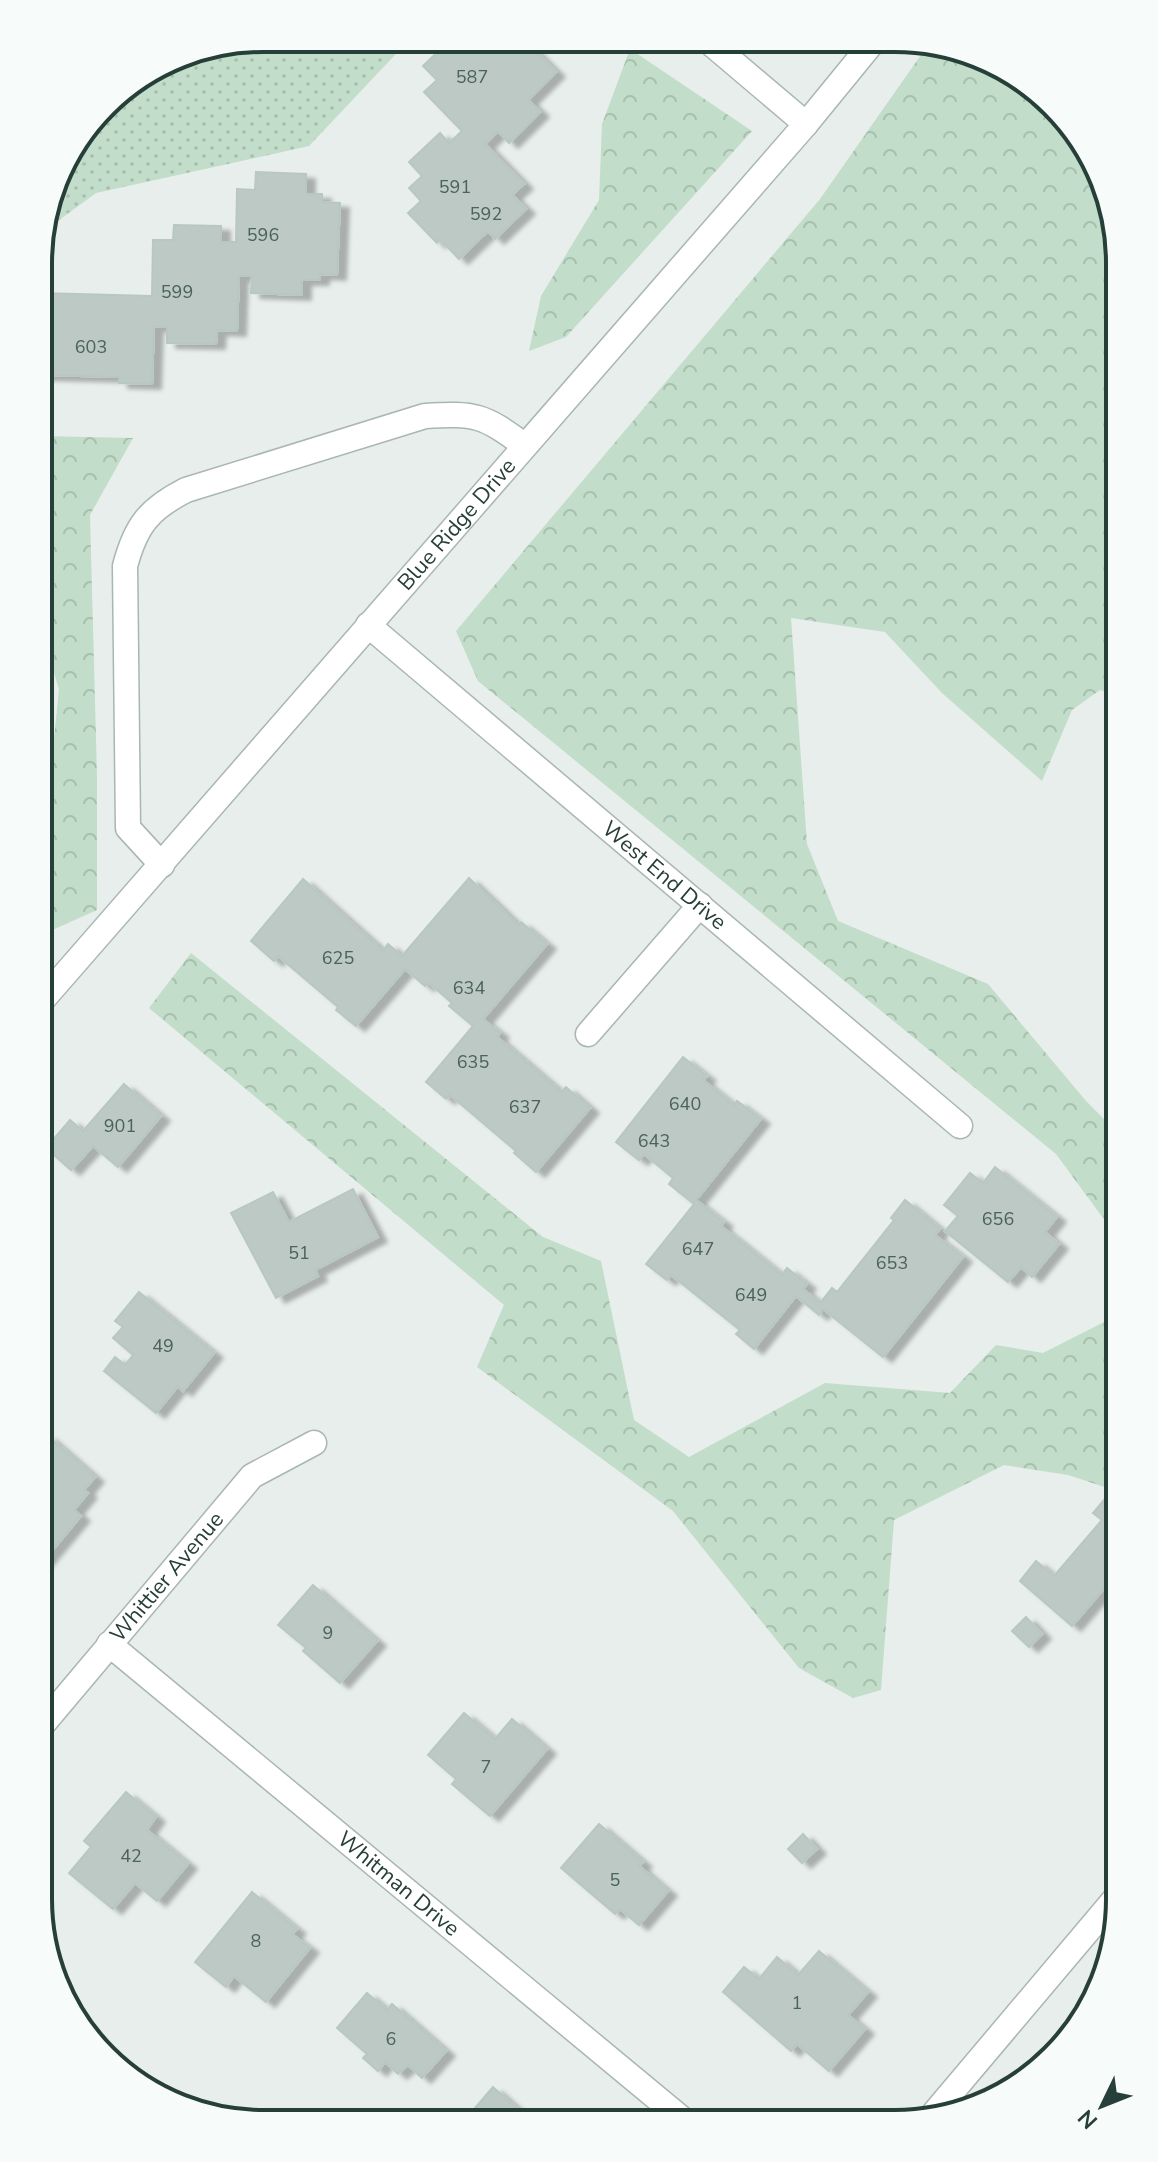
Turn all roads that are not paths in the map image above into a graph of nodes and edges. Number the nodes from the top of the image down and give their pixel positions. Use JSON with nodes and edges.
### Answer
{"nodes":[{"id":1,"x":721,"y":52,"type":"edge"},
{"id":2,"x":865,"y":52,"type":"edge"},
{"id":3,"x":806,"y":124,"type":"junction"},
{"id":4,"x":524,"y":445,"type":"junction"},
{"id":5,"x":368,"y":625,"type":"junction"},
{"id":6,"x":162,"y":865,"type":"junction"},
{"id":7,"x":700,"y":905,"type":"junction"},
{"id":8,"x":52,"y":989,"type":"edge"},
{"id":9,"x":588,"y":1034,"type":"dead end"},
{"id":10,"x":960,"y":1126,"type":"dead end"},
{"id":11,"x":314,"y":1443,"type":"dead end"},
{"id":12,"x":109,"y":1644,"type":"junction"},
{"id":13,"x":52,"y":1713,"type":"edge"},
{"id":14,"x":1106,"y":1909,"type":"edge"},
{"id":15,"x":941,"y":2105,"type":"edge"},
{"id":16,"x":671,"y":2110,"type":"edge"}],
"edges":[{"from":1,"to":3,"type":"street"},
{"from":2,"to":3,"type":"street","name":"Blue Ridge Drive"},
{"from":3,"to":4,"type":"street","name":"Blue Ridge Drive"},
{"from":4,"to":5,"type":"street","name":"Blue Ridge Drive"},
{"from":4,"to":6,"type":"street"},
{"from":5,"to":6,"type":"street","name":"Blue Ridge Drive"},
{"from":5,"to":7,"type":"street","name":"West End Drive"},
{"from":6,"to":8,"type":"street","name":"Blue Ridge Drive"},
{"from":7,"to":9,"type":"street"},
{"from":7,"to":10,"type":"street","name":"West End Drive"},
{"from":11,"to":12,"type":"street","name":"Whittier Avenue"},
{"from":12,"to":13,"type":"street","name":"Whittier Avenue"},
{"from":12,"to":16,"type":"street","name":"Whitman Drive"},
{"from":14,"to":15,"type":"street"}]}
